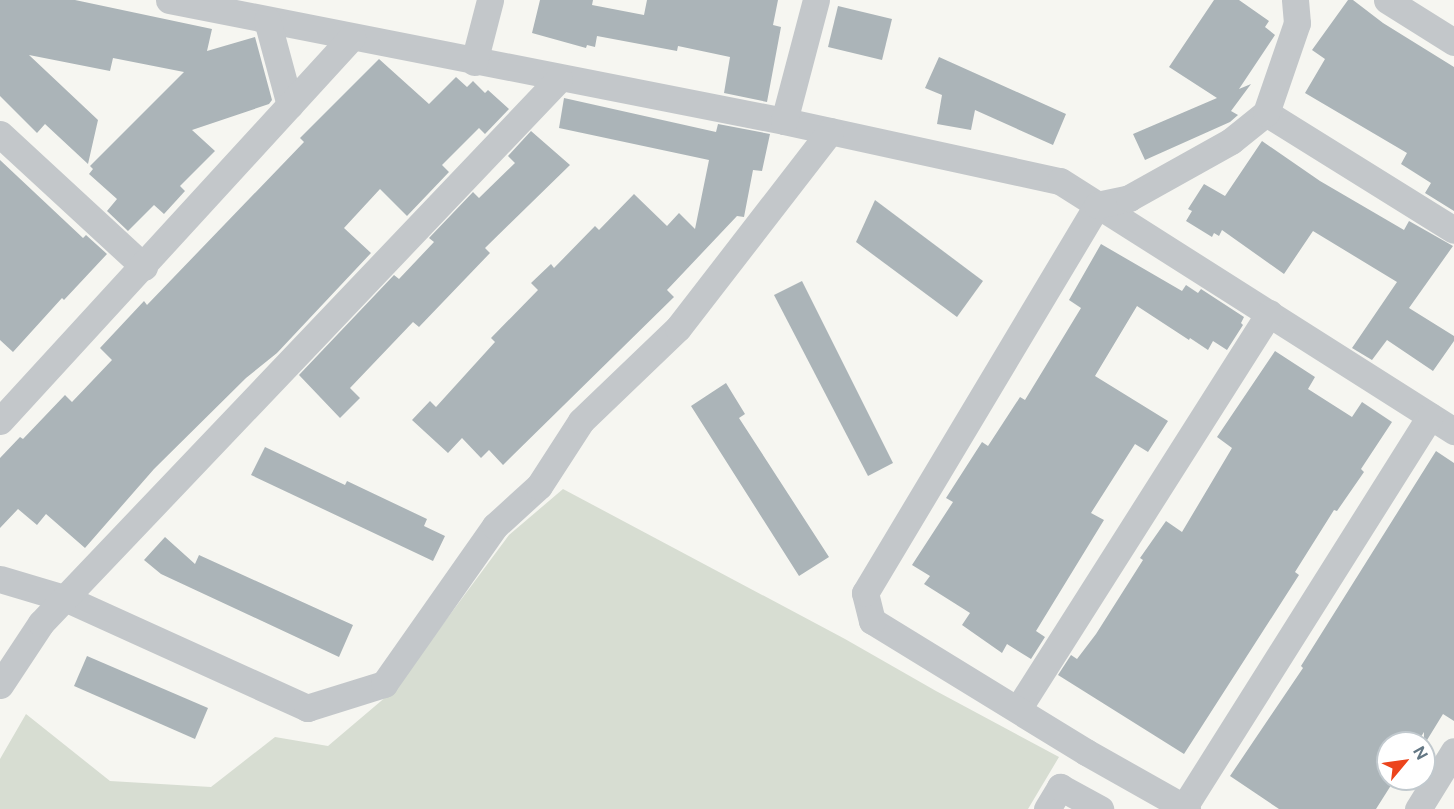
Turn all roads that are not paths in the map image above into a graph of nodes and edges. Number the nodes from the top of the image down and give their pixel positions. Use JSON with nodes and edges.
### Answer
{"nodes":[{"id":1,"x":169,"y":0,"type":"edge"},
{"id":2,"x":490,"y":0,"type":"edge"},
{"id":3,"x":816,"y":0,"type":"edge"},
{"id":4,"x":1295,"y":0,"type":"edge"},
{"id":5,"x":1387,"y":0,"type":"edge"},
{"id":6,"x":267,"y":20,"type":"junction"},
{"id":7,"x":352,"y":37,"type":"junction"},
{"id":8,"x":1454,"y":42,"type":"edge"},
{"id":9,"x":474,"y":62,"type":"junction"},
{"id":10,"x":559,"y":79,"type":"junction"},
{"id":11,"x":290,"y":105,"type":"junction"},
{"id":12,"x":1266,"y":113,"type":"junction"},
{"id":13,"x":784,"y":121,"type":"junction"},
{"id":14,"x":830,"y":131,"type":"junction"},
{"id":15,"x":0,"y":134,"type":"edge"},
{"id":16,"x":1097,"y":205,"type":"junction"},
{"id":17,"x":1454,"y":230,"type":"edge"},
{"id":18,"x":144,"y":267,"type":"junction"},
{"id":19,"x":1269,"y":313,"type":"junction"},
{"id":20,"x":9,"y":393,"type":"edge"},
{"id":21,"x":1431,"y":416,"type":"junction"},
{"id":22,"x":0,"y":421,"type":"edge"},
{"id":23,"x":1454,"y":431,"type":"edge"},
{"id":24,"x":0,"y":579,"type":"edge"},
{"id":25,"x":67,"y":599,"type":"junction"},
{"id":26,"x":0,"y":685,"type":"edge"},
{"id":27,"x":1018,"y":709,"type":"junction"},
{"id":28,"x":1454,"y":751,"type":"edge"},
{"id":29,"x":1086,"y":752,"type":"junction"},
{"id":30,"x":1093,"y":805,"type":"edge"},
{"id":31,"x":1186,"y":808,"type":"edge"},
{"id":32,"x":1047,"y":809,"type":"edge"},
{"id":33,"x":1418,"y":809,"type":"edge"}],
"edges":[{"from":1,"to":6,"type":"street"},
{"from":2,"to":9,"type":"street"},
{"from":3,"to":13,"type":"street"},
{"from":4,"to":12,"type":"street"},
{"from":5,"to":8,"type":"street"},
{"from":6,"to":7,"type":"street"},
{"from":6,"to":11,"type":"street"},
{"from":7,"to":9,"type":"street"},
{"from":7,"to":11,"type":"street"},
{"from":9,"to":10,"type":"street"},
{"from":10,"to":13,"type":"street"},
{"from":10,"to":25,"type":"street"},
{"from":11,"to":18,"type":"street"},
{"from":12,"to":16,"type":"street"},
{"from":12,"to":17,"type":"street"},
{"from":13,"to":14,"type":"street"},
{"from":14,"to":16,"type":"street"},
{"from":14,"to":25,"type":"street"},
{"from":15,"to":18,"type":"street"},
{"from":16,"to":19,"type":"street"},
{"from":16,"to":27,"type":"street"},
{"from":18,"to":20,"type":"street"},
{"from":19,"to":21,"type":"street"},
{"from":19,"to":27,"type":"street"},
{"from":20,"to":22,"type":"street"},
{"from":21,"to":23,"type":"street"},
{"from":21,"to":31,"type":"street"},
{"from":24,"to":25,"type":"street"},
{"from":25,"to":26,"type":"street"},
{"from":27,"to":29,"type":"street"},
{"from":28,"to":33,"type":"street"},
{"from":29,"to":30,"type":"street"},
{"from":29,"to":31,"type":"street"},
{"from":30,"to":32,"type":"street"}]}
